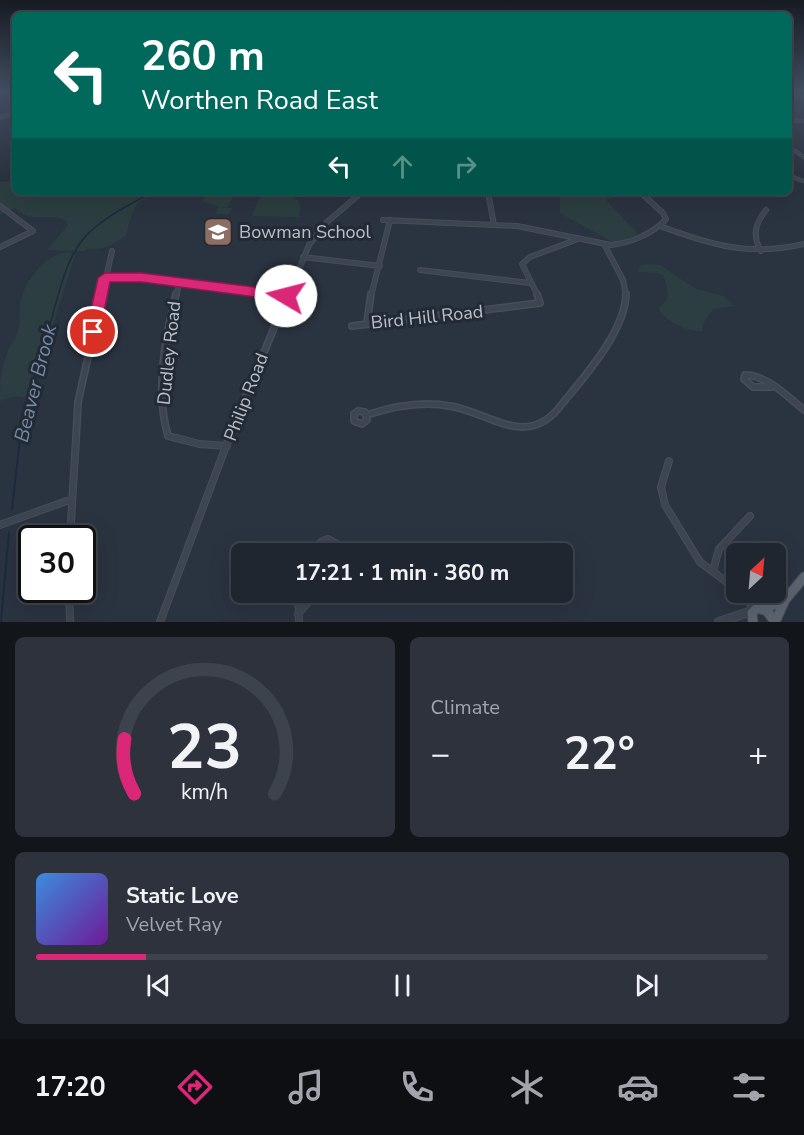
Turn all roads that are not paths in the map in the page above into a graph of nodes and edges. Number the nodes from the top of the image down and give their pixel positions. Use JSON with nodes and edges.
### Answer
{"nodes":[{"id":1,"x":792,"y":177,"type":"dead end"},
{"id":2,"x":804,"y":181,"type":"edge"},
{"id":3,"x":359,"y":195,"type":"edge"},
{"id":4,"x":489,"y":195,"type":"edge"},
{"id":5,"x":643,"y":195,"type":"edge"},
{"id":6,"x":0,"y":206,"type":"edge"},
{"id":7,"x":766,"y":210,"type":"dead end"},
{"id":8,"x":383,"y":220,"type":"dead end"},
{"id":9,"x":390,"y":220,"type":"junction"},
{"id":10,"x":494,"y":225,"type":"junction"},
{"id":11,"x":660,"y":226,"type":"junction"},
{"id":12,"x":578,"y":239,"type":"junction"},
{"id":13,"x":604,"y":244,"type":"junction"},
{"id":14,"x":804,"y":244,"type":"edge"},
{"id":15,"x":0,"y":247,"type":"edge"},
{"id":16,"x":112,"y":251,"type":"dead end"},
{"id":17,"x":760,"y":251,"type":"junction"},
{"id":18,"x":303,"y":257,"type":"junction"},
{"id":19,"x":380,"y":266,"type":"junction"},
{"id":20,"x":420,"y":270,"type":"dead end"},
{"id":21,"x":105,"y":278,"type":"junction"},
{"id":22,"x":180,"y":282,"type":"junction"},
{"id":23,"x":530,"y":283,"type":"junction"},
{"id":24,"x":286,"y":296,"type":"junction"},
{"id":25,"x":367,"y":323,"type":"junction"},
{"id":26,"x":352,"y":326,"type":"dead end"},
{"id":27,"x":772,"y":387,"type":"junction"},
{"id":28,"x":804,"y":410,"type":"edge"},
{"id":29,"x":367,"y":415,"type":"dead end"},
{"id":30,"x":227,"y":446,"type":"junction"},
{"id":31,"x":669,"y":461,"type":"dead end"},
{"id":32,"x":72,"y":499,"type":"junction"},
{"id":33,"x":750,"y":516,"type":"dead end"},
{"id":34,"x":0,"y":525,"type":"edge"},
{"id":35,"x":71,"y":525,"type":"edge"},
{"id":36,"x":320,"y":543,"type":"edge"},
{"id":37,"x":338,"y":543,"type":"edge"},
{"id":38,"x":713,"y":571,"type":"junction"},
{"id":39,"x":804,"y":577,"type":"edge"},
{"id":40,"x":726,"y":581,"type":"edge"},
{"id":41,"x":786,"y":599,"type":"edge"},
{"id":42,"x":69,"y":603,"type":"edge"},
{"id":43,"x":309,"y":603,"type":"edge"},
{"id":44,"x":779,"y":603,"type":"edge"},
{"id":45,"x":784,"y":603,"type":"edge"},
{"id":46,"x":755,"y":614,"type":"edge"},
{"id":47,"x":298,"y":618,"type":"edge"},
{"id":48,"x":70,"y":622,"type":"edge"},
{"id":49,"x":160,"y":622,"type":"edge"},
{"id":50,"x":720,"y":622,"type":"edge"},
{"id":51,"x":775,"y":622,"type":"edge"}],
"edges":[{"from":1,"to":2,"type":"street"},
{"from":3,"to":18,"type":"street","name":"Philip Road"},
{"from":4,"to":10,"type":"street"},
{"from":5,"to":11,"type":"street"},
{"from":6,"to":15,"type":"street"},
{"from":7,"to":17,"type":"street"},
{"from":8,"to":9,"type":"street"},
{"from":9,"to":10,"type":"street"},
{"from":9,"to":19,"type":"street"},
{"from":10,"to":12,"type":"street"},
{"from":11,"to":13,"type":"street"},
{"from":11,"to":17,"type":"street"},
{"from":12,"to":13,"type":"street"},
{"from":12,"to":23,"type":"street"},
{"from":13,"to":29,"type":"street"},
{"from":14,"to":17,"type":"street"},
{"from":16,"to":21,"type":"street"},
{"from":18,"to":19,"type":"street"},
{"from":18,"to":24,"type":"street","name":"Philip Road"},
{"from":19,"to":25,"type":"street"},
{"from":20,"to":23,"type":"street"},
{"from":21,"to":22,"type":"street"},
{"from":21,"to":32,"type":"street"},
{"from":22,"to":24,"type":"street"},
{"from":22,"to":30,"type":"street","name":"Dudley Road"},
{"from":23,"to":25,"type":"street","name":"Bird Hill Road"},
{"from":24,"to":30,"type":"street","name":"Philip Road"},
{"from":25,"to":26,"type":"street","name":"Bird Hill Road"},
{"from":27,"to":27,"type":"street"},
{"from":27,"to":28,"type":"street"},
{"from":30,"to":49,"type":"street","name":"Philip Road"},
{"from":31,"to":38,"type":"street"},
{"from":32,"to":34,"type":"street"},
{"from":32,"to":35,"type":"street"},
{"from":33,"to":38,"type":"street"},
{"from":36,"to":37,"type":"street"},
{"from":38,"to":40,"type":"street"},
{"from":39,"to":41,"type":"main road"},
{"from":42,"to":48,"type":"street"},
{"from":43,"to":47,"type":"street"},
{"from":44,"to":46,"type":"main road"},
{"from":45,"to":51,"type":"main road"},
{"from":46,"to":50,"type":"street"},
{"from":46,"to":51,"type":"main road"}]}
